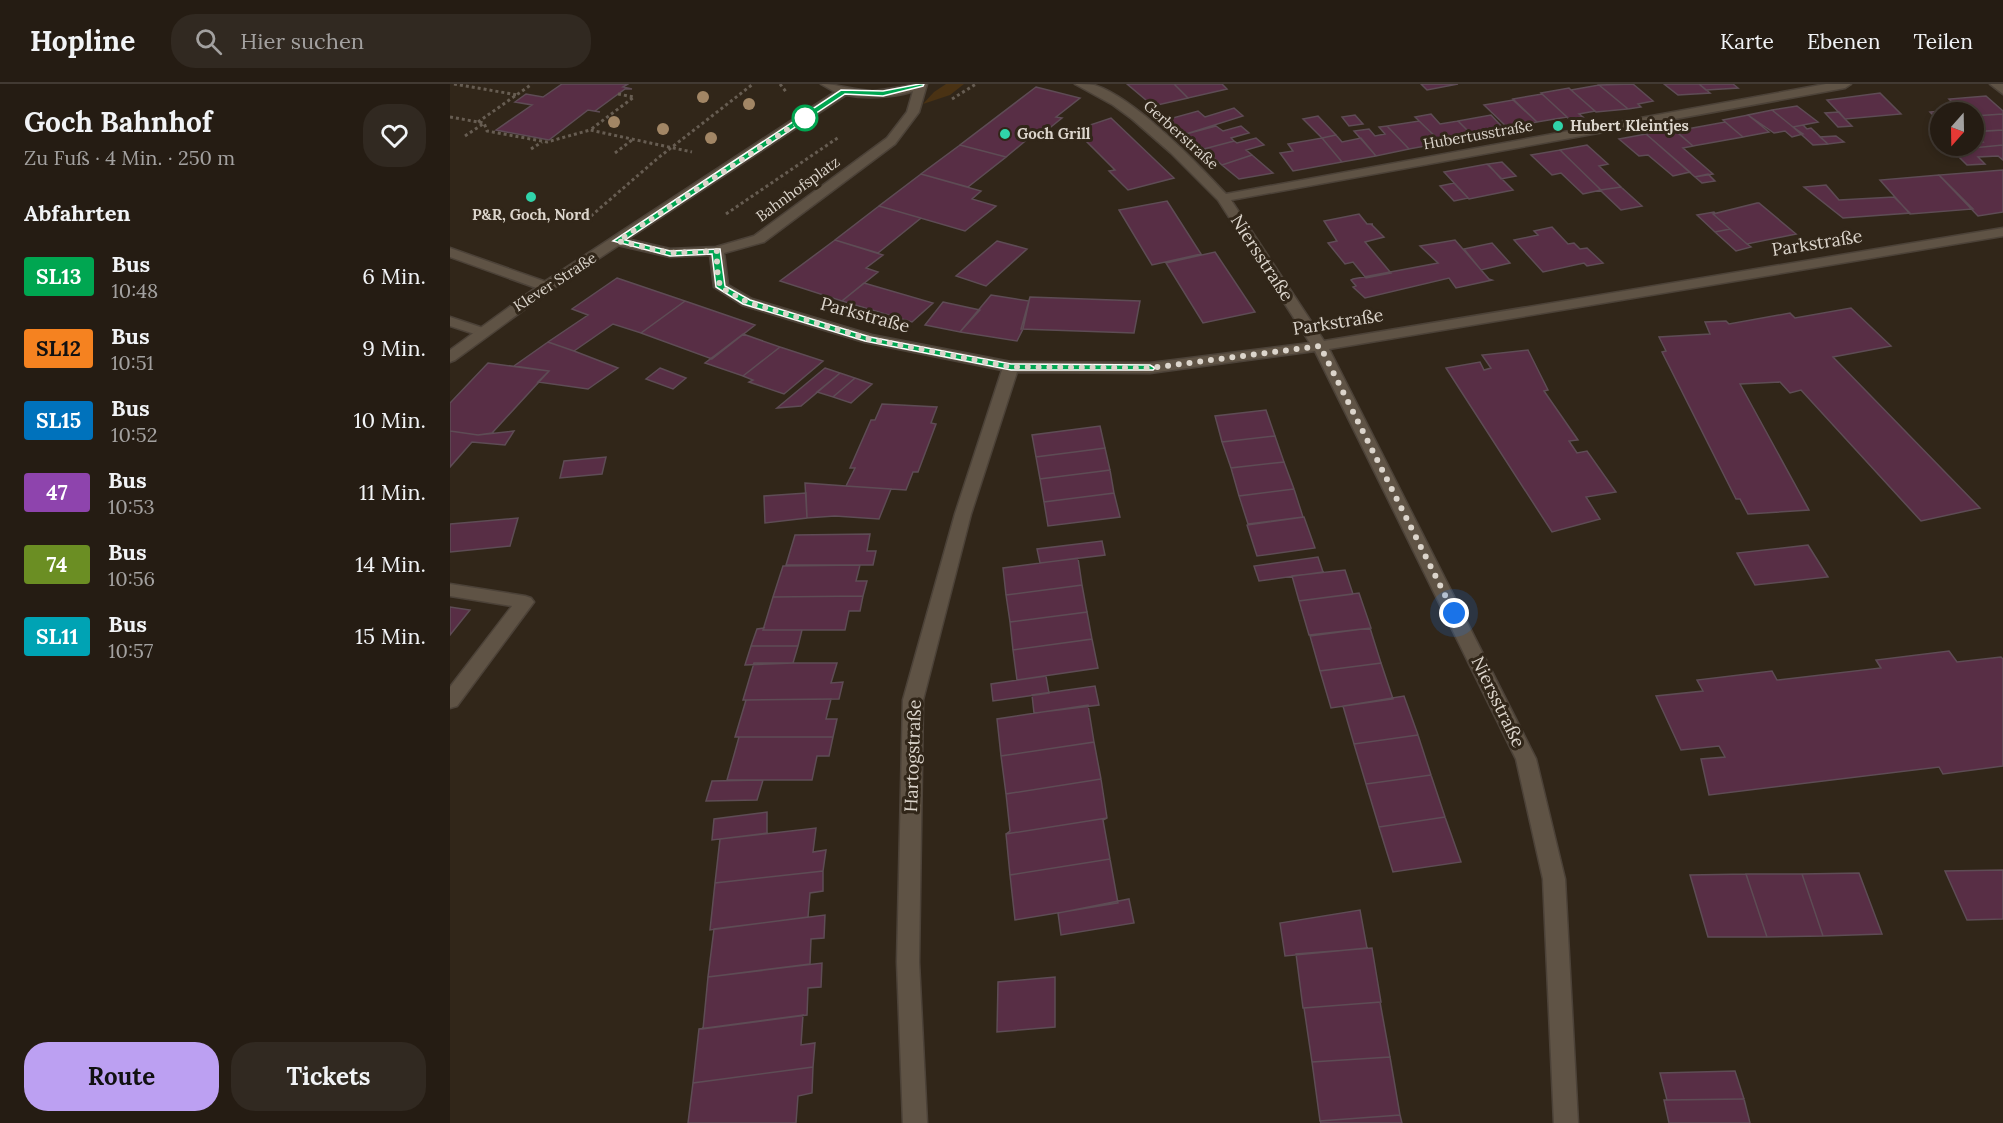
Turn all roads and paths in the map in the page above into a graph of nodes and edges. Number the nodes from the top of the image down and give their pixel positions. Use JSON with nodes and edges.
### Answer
{"nodes":[{"id":1,"x":454,"y":84,"type":"edge"},
{"id":2,"x":532,"y":84,"type":"edge"},
{"id":3,"x":753,"y":84,"type":"edge"},
{"id":4,"x":827,"y":84,"type":"edge"},
{"id":5,"x":920,"y":84,"type":"edge"},
{"id":6,"x":1082,"y":84,"type":"edge"},
{"id":7,"x":1845,"y":84,"type":"edge"},
{"id":8,"x":1996,"y":84,"type":"edge"},
{"id":9,"x":2003,"y":90,"type":"edge"},
{"id":10,"x":844,"y":91,"type":"junction"},
{"id":11,"x":618,"y":94,"type":"dead end"},
{"id":12,"x":518,"y":95,"type":"junction"},
{"id":13,"x":450,"y":117,"type":"edge"},
{"id":14,"x":477,"y":122,"type":"junction"},
{"id":15,"x":484,"y":123,"type":"junction"},
{"id":16,"x":590,"y":130,"type":"junction"},
{"id":17,"x":465,"y":136,"type":"dead end"},
{"id":18,"x":840,"y":136,"type":"dead end"},
{"id":19,"x":633,"y":139,"type":"junction"},
{"id":20,"x":542,"y":141,"type":"junction"},
{"id":21,"x":672,"y":147,"type":"junction"},
{"id":22,"x":531,"y":149,"type":"dead end"},
{"id":23,"x":615,"y":153,"type":"dead end"},
{"id":24,"x":701,"y":155,"type":"dead end"},
{"id":25,"x":1223,"y":198,"type":"junction"},
{"id":26,"x":725,"y":214,"type":"dead end"},
{"id":27,"x":590,"y":217,"type":"dead end"},
{"id":28,"x":2003,"y":232,"type":"edge"},
{"id":29,"x":618,"y":241,"type":"junction"},
{"id":30,"x":717,"y":251,"type":"junction"},
{"id":31,"x":450,"y":252,"type":"edge"},
{"id":32,"x":546,"y":287,"type":"junction"},
{"id":33,"x":450,"y":321,"type":"edge"},
{"id":34,"x":482,"y":332,"type":"junction"},
{"id":35,"x":1320,"y":346,"type":"junction"},
{"id":36,"x":450,"y":357,"type":"edge"},
{"id":37,"x":1011,"y":367,"type":"junction"},
{"id":38,"x":450,"y":590,"type":"edge"},
{"id":39,"x":450,"y":701,"type":"edge"},
{"id":40,"x":915,"y":1123,"type":"edge"},
{"id":41,"x":1566,"y":1123,"type":"edge"}],
"edges":[{"from":1,"to":12,"type":"path"},
{"from":2,"to":12,"type":"path"},
{"from":3,"to":21,"type":"path"},
{"from":4,"to":10,"type":"street"},
{"from":5,"to":10,"type":"street"},
{"from":5,"to":30,"type":"street","name":"Bahnhofsplatz"},
{"from":6,"to":25,"type":"street","name":"Gerberstraße"},
{"from":7,"to":25,"type":"street","name":"Hubertusstraße"},
{"from":8,"to":9,"type":"street"},
{"from":10,"to":29,"type":"street","name":"Klever Straße"},
{"from":11,"to":16,"type":"path"},
{"from":12,"to":14,"type":"path"},
{"from":13,"to":14,"type":"path"},
{"from":14,"to":15,"type":"path"},
{"from":15,"to":17,"type":"path"},
{"from":15,"to":20,"type":"path"},
{"from":16,"to":19,"type":"path"},
{"from":16,"to":20,"type":"path"},
{"from":18,"to":26,"type":"path"},
{"from":19,"to":21,"type":"path"},
{"from":19,"to":23,"type":"path"},
{"from":20,"to":22,"type":"path"},
{"from":21,"to":24,"type":"path"},
{"from":21,"to":27,"type":"path"},
{"from":25,"to":35,"type":"street","name":"Niersstraße"},
{"from":28,"to":35,"type":"street","name":"Parkstraße"},
{"from":29,"to":30,"type":"street","name":"Bahnhofsplatz"},
{"from":29,"to":32,"type":"street","name":"Klever Straße"},
{"from":30,"to":37,"type":"street","name":"Parkstraße"},
{"from":31,"to":32,"type":"street"},
{"from":32,"to":34,"type":"street","name":"Klever Straße"},
{"from":33,"to":34,"type":"street"},
{"from":34,"to":36,"type":"street","name":"Klever Straße"},
{"from":35,"to":37,"type":"street","name":"Parkstraße"},
{"from":35,"to":41,"type":"street","name":"Niersstraße"},
{"from":37,"to":40,"type":"street","name":"Hartogstraße"},
{"from":38,"to":39,"type":"street"}]}
